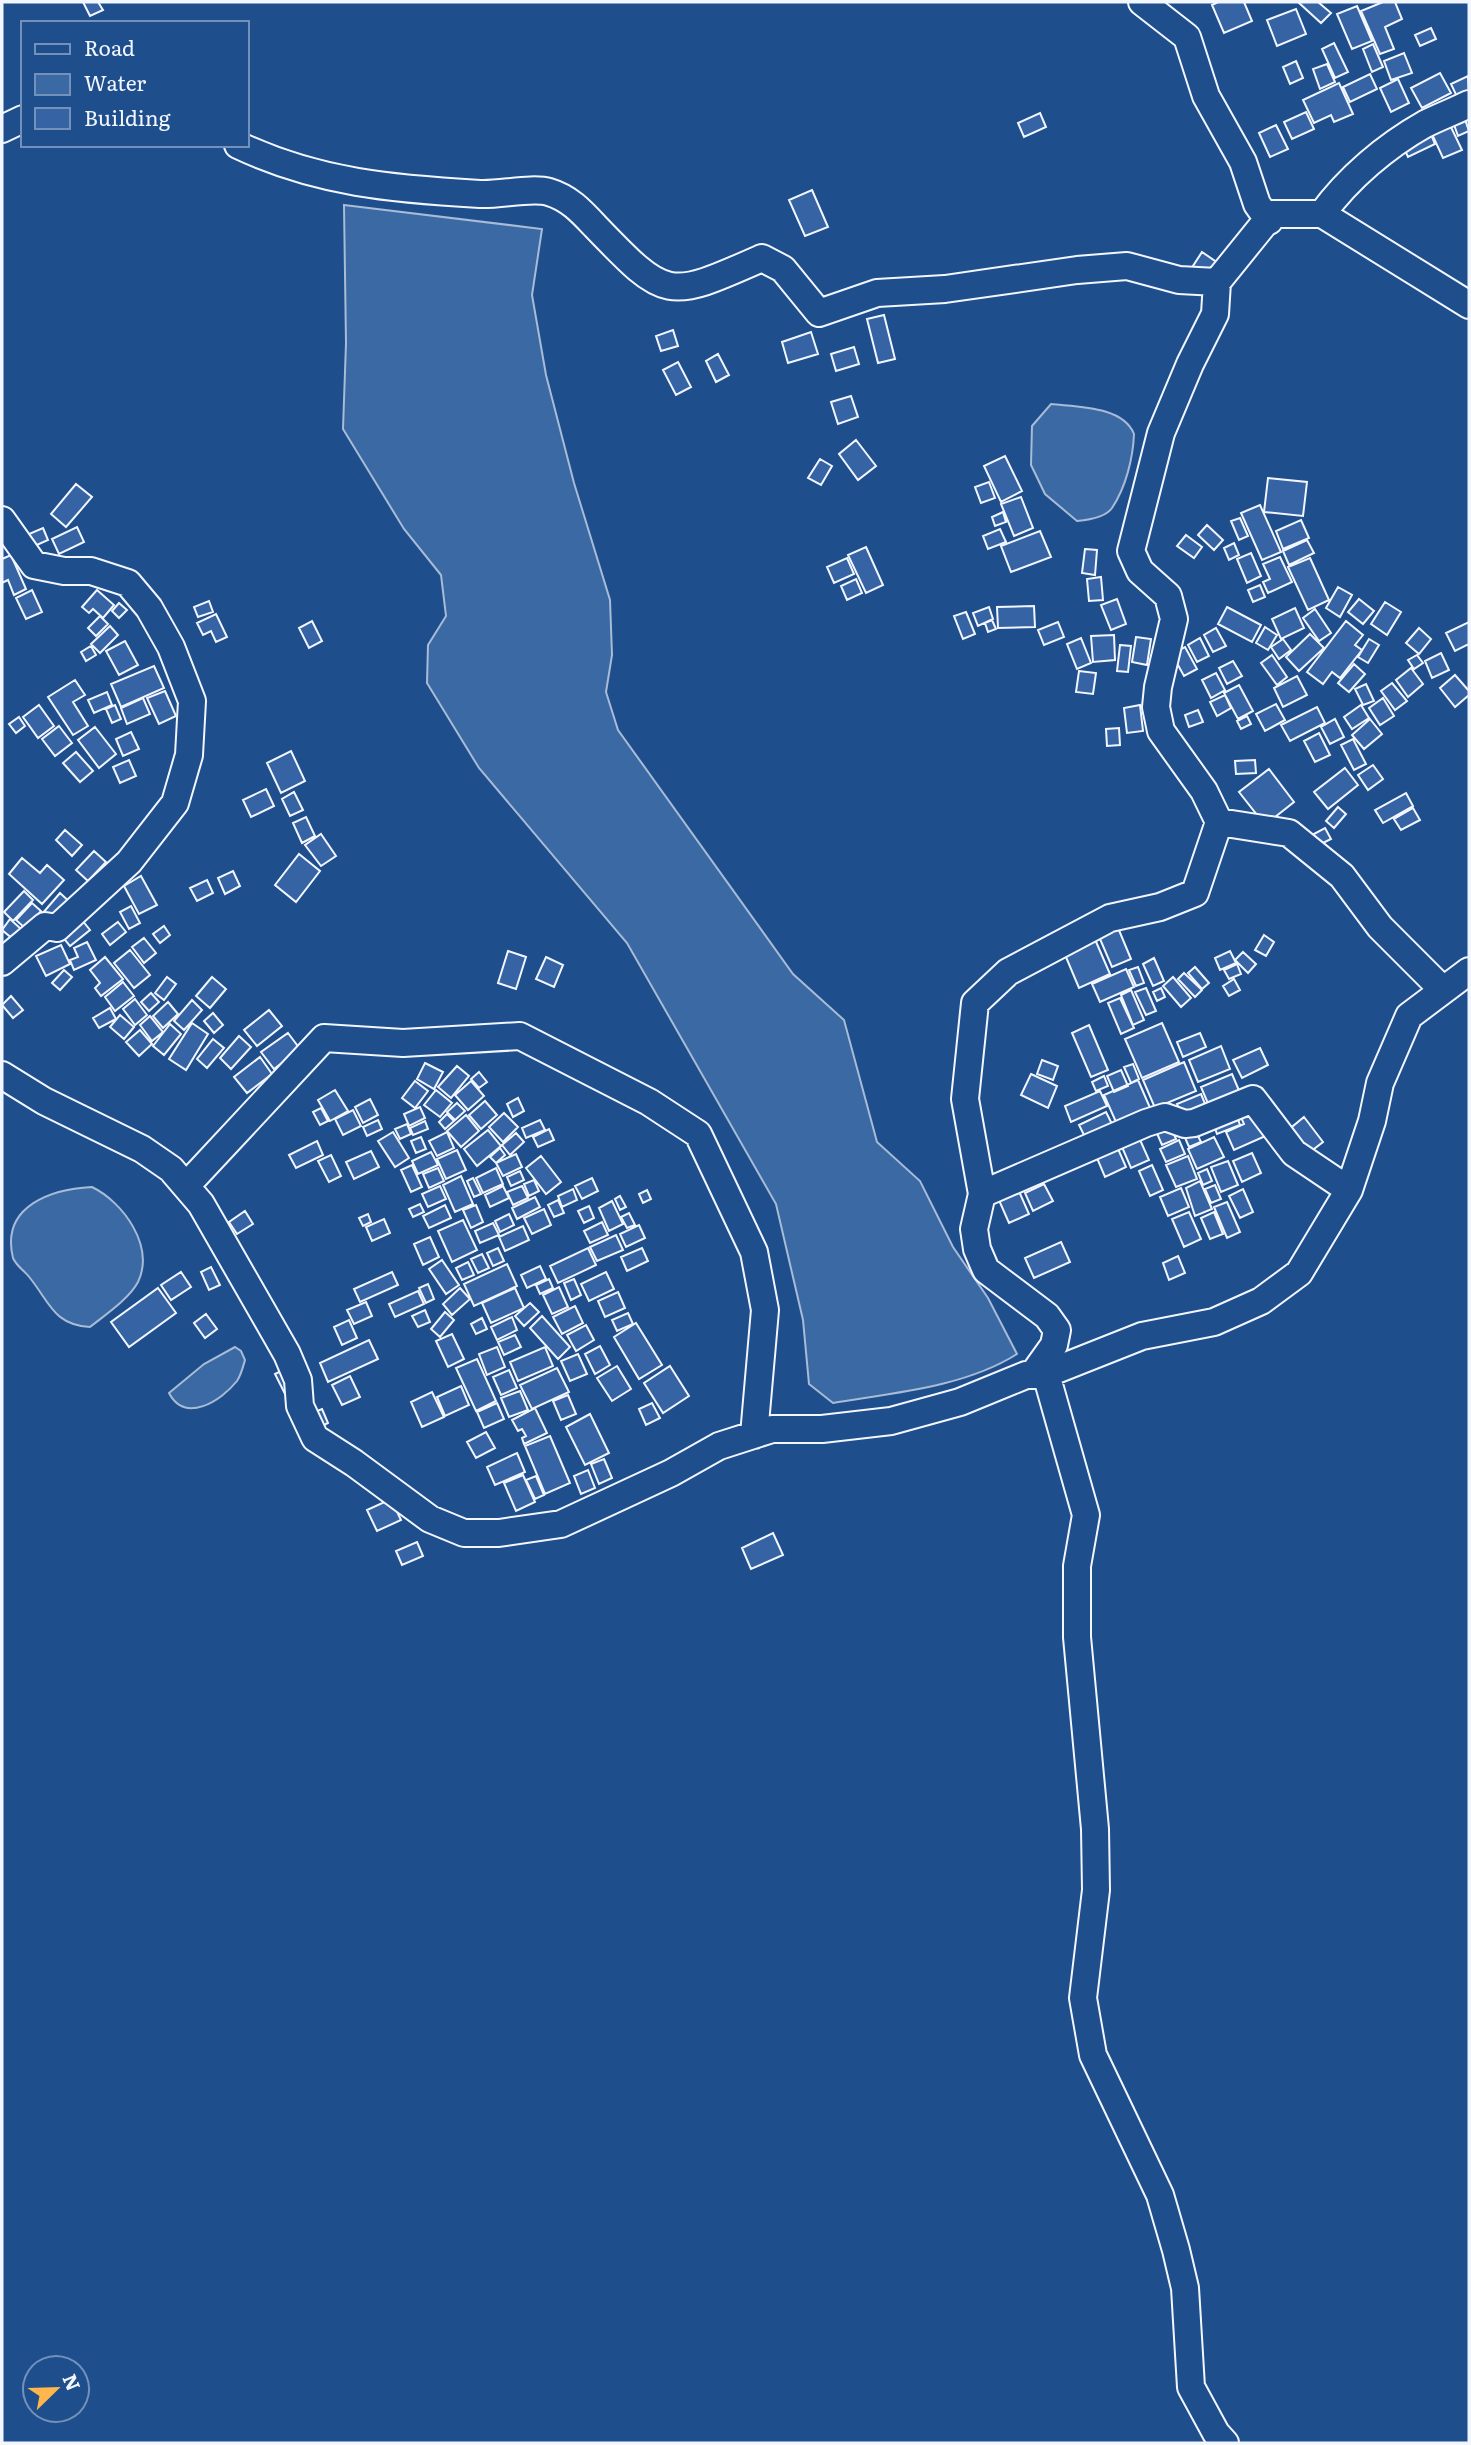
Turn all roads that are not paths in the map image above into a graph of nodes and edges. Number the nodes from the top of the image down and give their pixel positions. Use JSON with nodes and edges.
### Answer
{"nodes":[{"id":1,"x":1142,"y":2,"type":"edge"},
{"id":2,"x":1469,"y":104,"type":"edge"},
{"id":3,"x":21,"y":120,"type":"edge"},
{"id":4,"x":2,"y":129,"type":"edge"},
{"id":5,"x":243,"y":147,"type":"edge"},
{"id":6,"x":1322,"y":214,"type":"junction"},
{"id":7,"x":1269,"y":221,"type":"junction"},
{"id":8,"x":1217,"y":282,"type":"junction"},
{"id":9,"x":1469,"y":305,"type":"edge"},
{"id":10,"x":2,"y":520,"type":"edge"},
{"id":11,"x":1219,"y":822,"type":"junction"},
{"id":12,"x":2,"y":962,"type":"edge"},
{"id":13,"x":1469,"y":971,"type":"edge"},
{"id":14,"x":1443,"y":990,"type":"junction"},
{"id":15,"x":2,"y":1075,"type":"edge"},
{"id":16,"x":186,"y":1186,"type":"junction"},
{"id":17,"x":1349,"y":1190,"type":"junction"},
{"id":18,"x":982,"y":1194,"type":"junction"},
{"id":19,"x":1040,"y":1373,"type":"junction"},
{"id":20,"x":754,"y":1434,"type":"junction"},
{"id":21,"x":1225,"y":2443,"type":"edge"}],
"edges":[{"from":1,"to":7,"type":"street"},
{"from":2,"to":6,"type":"street"},
{"from":3,"to":4,"type":"street"},
{"from":5,"to":8,"type":"street"},
{"from":6,"to":7,"type":"street"},
{"from":6,"to":9,"type":"street"},
{"from":7,"to":8,"type":"street"},
{"from":8,"to":11,"type":"street"},
{"from":10,"to":12,"type":"street"},
{"from":11,"to":14,"type":"street"},
{"from":11,"to":18,"type":"street"},
{"from":13,"to":14,"type":"street"},
{"from":14,"to":17,"type":"street"},
{"from":15,"to":16,"type":"street"},
{"from":16,"to":20,"type":"street"},
{"from":16,"to":20,"type":"street"},
{"from":17,"to":18,"type":"street"},
{"from":17,"to":19,"type":"street"},
{"from":18,"to":19,"type":"street"},
{"from":19,"to":20,"type":"street"},
{"from":19,"to":21,"type":"street"}]}
